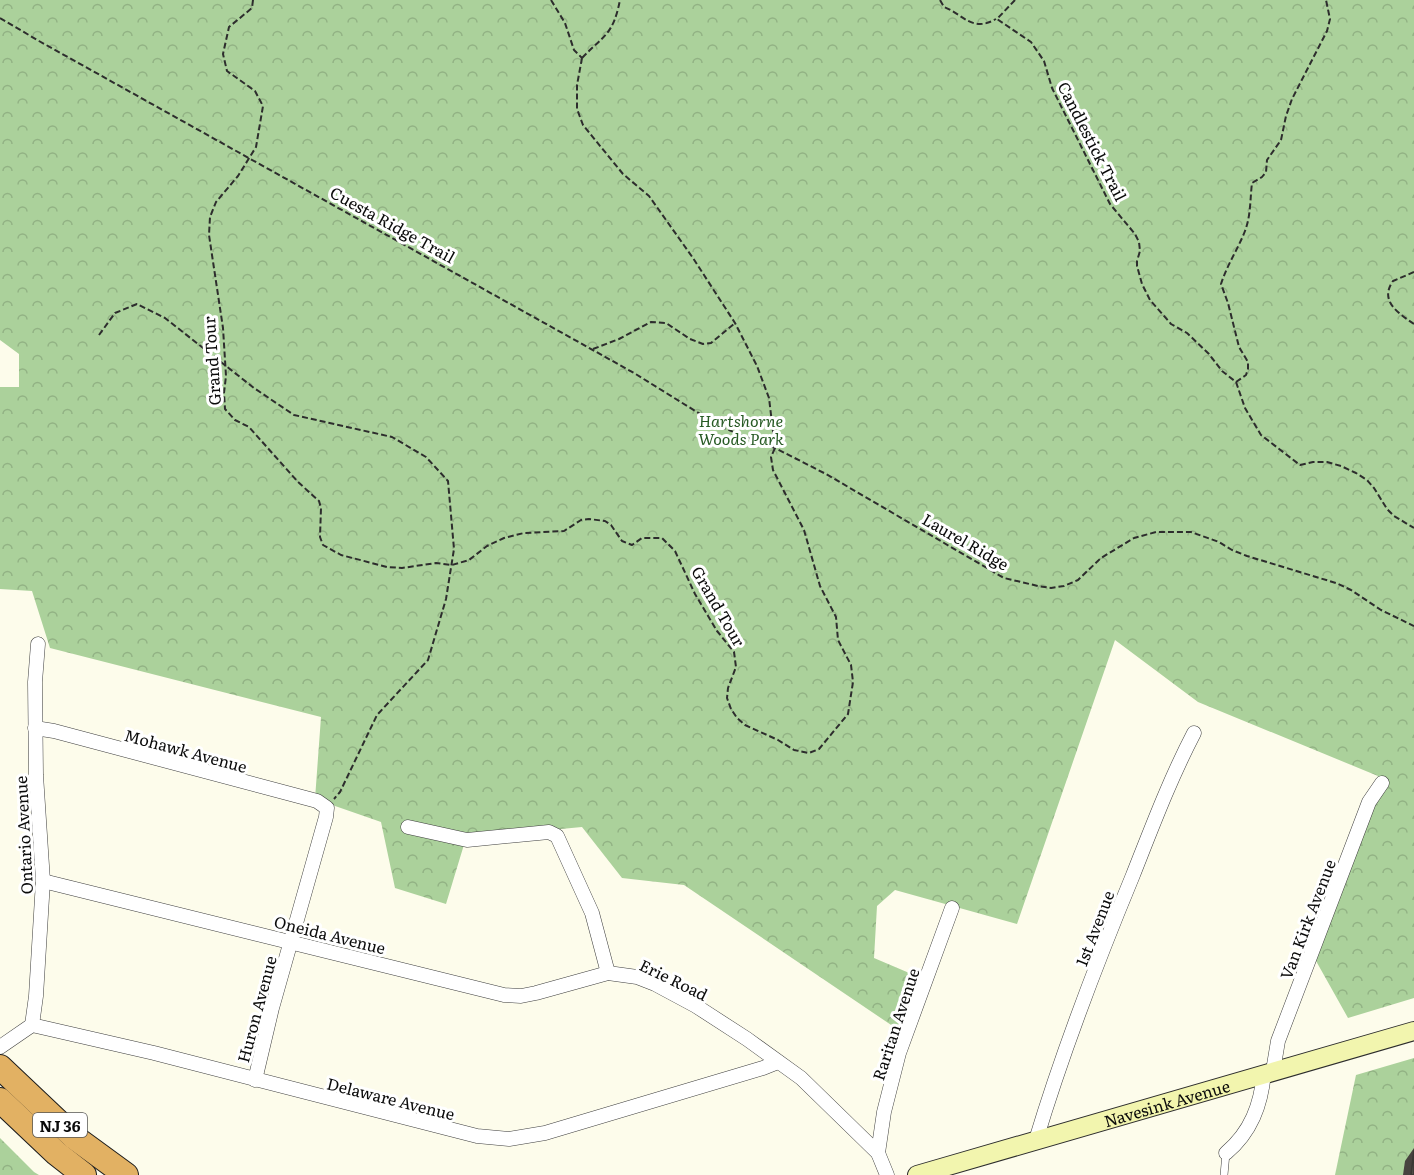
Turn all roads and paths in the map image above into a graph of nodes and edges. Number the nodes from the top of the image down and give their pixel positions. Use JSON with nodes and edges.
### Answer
{"nodes":[{"id":1,"x":253,"y":0,"type":"edge"},
{"id":2,"x":551,"y":0,"type":"edge"},
{"id":3,"x":620,"y":0,"type":"edge"},
{"id":4,"x":940,"y":0,"type":"edge"},
{"id":5,"x":1015,"y":0,"type":"edge"},
{"id":6,"x":1326,"y":0,"type":"edge"},
{"id":7,"x":0,"y":18,"type":"edge"},
{"id":8,"x":997,"y":19,"type":"junction"},
{"id":9,"x":582,"y":58,"type":"junction"},
{"id":10,"x":249,"y":158,"type":"junction"},
{"id":11,"x":1414,"y":272,"type":"edge"},
{"id":12,"x":735,"y":323,"type":"junction"},
{"id":13,"x":1414,"y":324,"type":"edge"},
{"id":14,"x":99,"y":334,"type":"dead end"},
{"id":15,"x":592,"y":349,"type":"junction"},
{"id":16,"x":225,"y":365,"type":"junction"},
{"id":17,"x":1236,"y":382,"type":"junction"},
{"id":18,"x":775,"y":448,"type":"junction"},
{"id":19,"x":1414,"y":528,"type":"edge"},
{"id":20,"x":452,"y":565,"type":"junction"},
{"id":21,"x":1414,"y":626,"type":"edge"},
{"id":22,"x":38,"y":644,"type":"dead end"},
{"id":23,"x":35,"y":728,"type":"junction"},
{"id":24,"x":1194,"y":733,"type":"dead end"},
{"id":25,"x":1382,"y":783,"type":"dead end"},
{"id":26,"x":327,"y":808,"type":"junction"},
{"id":27,"x":408,"y":827,"type":"dead end"},
{"id":28,"x":43,"y":881,"type":"junction"},
{"id":29,"x":952,"y":908,"type":"dead end"},
{"id":30,"x":291,"y":941,"type":"junction"},
{"id":31,"x":608,"y":973,"type":"junction"},
{"id":32,"x":32,"y":1025,"type":"junction"},
{"id":33,"x":1414,"y":1031,"type":"edge"},
{"id":34,"x":0,"y":1047,"type":"edge"},
{"id":35,"x":778,"y":1062,"type":"junction"},
{"id":36,"x":0,"y":1066,"type":"edge"},
{"id":37,"x":1269,"y":1072,"type":"junction"},
{"id":38,"x":255,"y":1080,"type":"junction"},
{"id":39,"x":0,"y":1100,"type":"edge"},
{"id":40,"x":39,"y":1137,"type":"junction"},
{"id":41,"x":1036,"y":1140,"type":"junction"},
{"id":42,"x":878,"y":1153,"type":"junction"},
{"id":43,"x":1226,"y":1153,"type":"joint"},
{"id":44,"x":69,"y":1175,"type":"edge"},
{"id":45,"x":84,"y":1175,"type":"edge"},
{"id":46,"x":126,"y":1175,"type":"edge"},
{"id":47,"x":887,"y":1175,"type":"edge"},
{"id":48,"x":917,"y":1175,"type":"edge"},
{"id":49,"x":1224,"y":1175,"type":"edge"}],
"edges":[{"from":1,"to":10,"type":"path","name":"Grand Tour"},
{"from":2,"to":9,"type":"path"},
{"from":3,"to":9,"type":"path"},
{"from":4,"to":8,"type":"path"},
{"from":5,"to":8,"type":"path"},
{"from":6,"to":17,"type":"path"},
{"from":7,"to":10,"type":"path","name":"Cuesta Ridge Trail"},
{"from":8,"to":17,"type":"path","name":"Candlestick Trail"},
{"from":9,"to":12,"type":"path"},
{"from":10,"to":15,"type":"path","name":"Cuesta Ridge Trail"},
{"from":10,"to":16,"type":"path","name":"Grand Tour"},
{"from":11,"to":13,"type":"path"},
{"from":12,"to":15,"type":"path"},
{"from":12,"to":18,"type":"path"},
{"from":14,"to":16,"type":"path"},
{"from":15,"to":18,"type":"path","name":"Cuesta Ridge Trail"},
{"from":16,"to":20,"type":"path"},
{"from":16,"to":20,"type":"path","name":"Grand Tour"},
{"from":17,"to":19,"type":"path","name":"Candlestick Trail"},
{"from":18,"to":20,"type":"path","name":"Grand Tour"},
{"from":18,"to":21,"type":"path","name":"Laurel Ridge"},
{"from":20,"to":26,"type":"path"},
{"from":22,"to":23,"type":"street","name":"Ontario Avenue"},
{"from":23,"to":26,"type":"street","name":"Mohawk Avenue"},
{"from":23,"to":28,"type":"street","name":"Ontario Avenue"},
{"from":24,"to":41,"type":"street","name":"1st Avenue"},
{"from":25,"to":37,"type":"street","name":"Van Kirk Avenue"},
{"from":26,"to":30,"type":"street","name":"Huron Avenue"},
{"from":27,"to":31,"type":"street"},
{"from":28,"to":30,"type":"street","name":"Oneida Avenue"},
{"from":28,"to":32,"type":"street","name":"Ontario Avenue"},
{"from":29,"to":42,"type":"street","name":"Raritan Avenue"},
{"from":30,"to":31,"type":"street","name":"Oneida Avenue"},
{"from":30,"to":38,"type":"street","name":"Huron Avenue"},
{"from":31,"to":35,"type":"street","name":"Erie Road"},
{"from":32,"to":34,"type":"street"},
{"from":32,"to":38,"type":"street","name":"Delaware Avenue"},
{"from":33,"to":37,"type":"main road","name":"Navesink Avenue"},
{"from":35,"to":38,"type":"street","name":"Delaware Avenue"},
{"from":35,"to":42,"type":"street","name":"Erie Road"},
{"from":36,"to":46,"type":"highway","number":"NJ 36"},
{"from":37,"to":41,"type":"main road","name":"Navesink Avenue"},
{"from":37,"to":43,"type":"street","name":"Van Kirk Avenue"},
{"from":39,"to":40,"type":"highway","number":"NJ 36"},
{"from":40,"to":44,"type":"main road"},
{"from":40,"to":45,"type":"highway","number":"NJ 36"},
{"from":41,"to":48,"type":"main road","name":"Navesink Avenue"},
{"from":42,"to":47,"type":"street","name":"Erie Road"},
{"from":43,"to":49,"type":"lane"}]}
